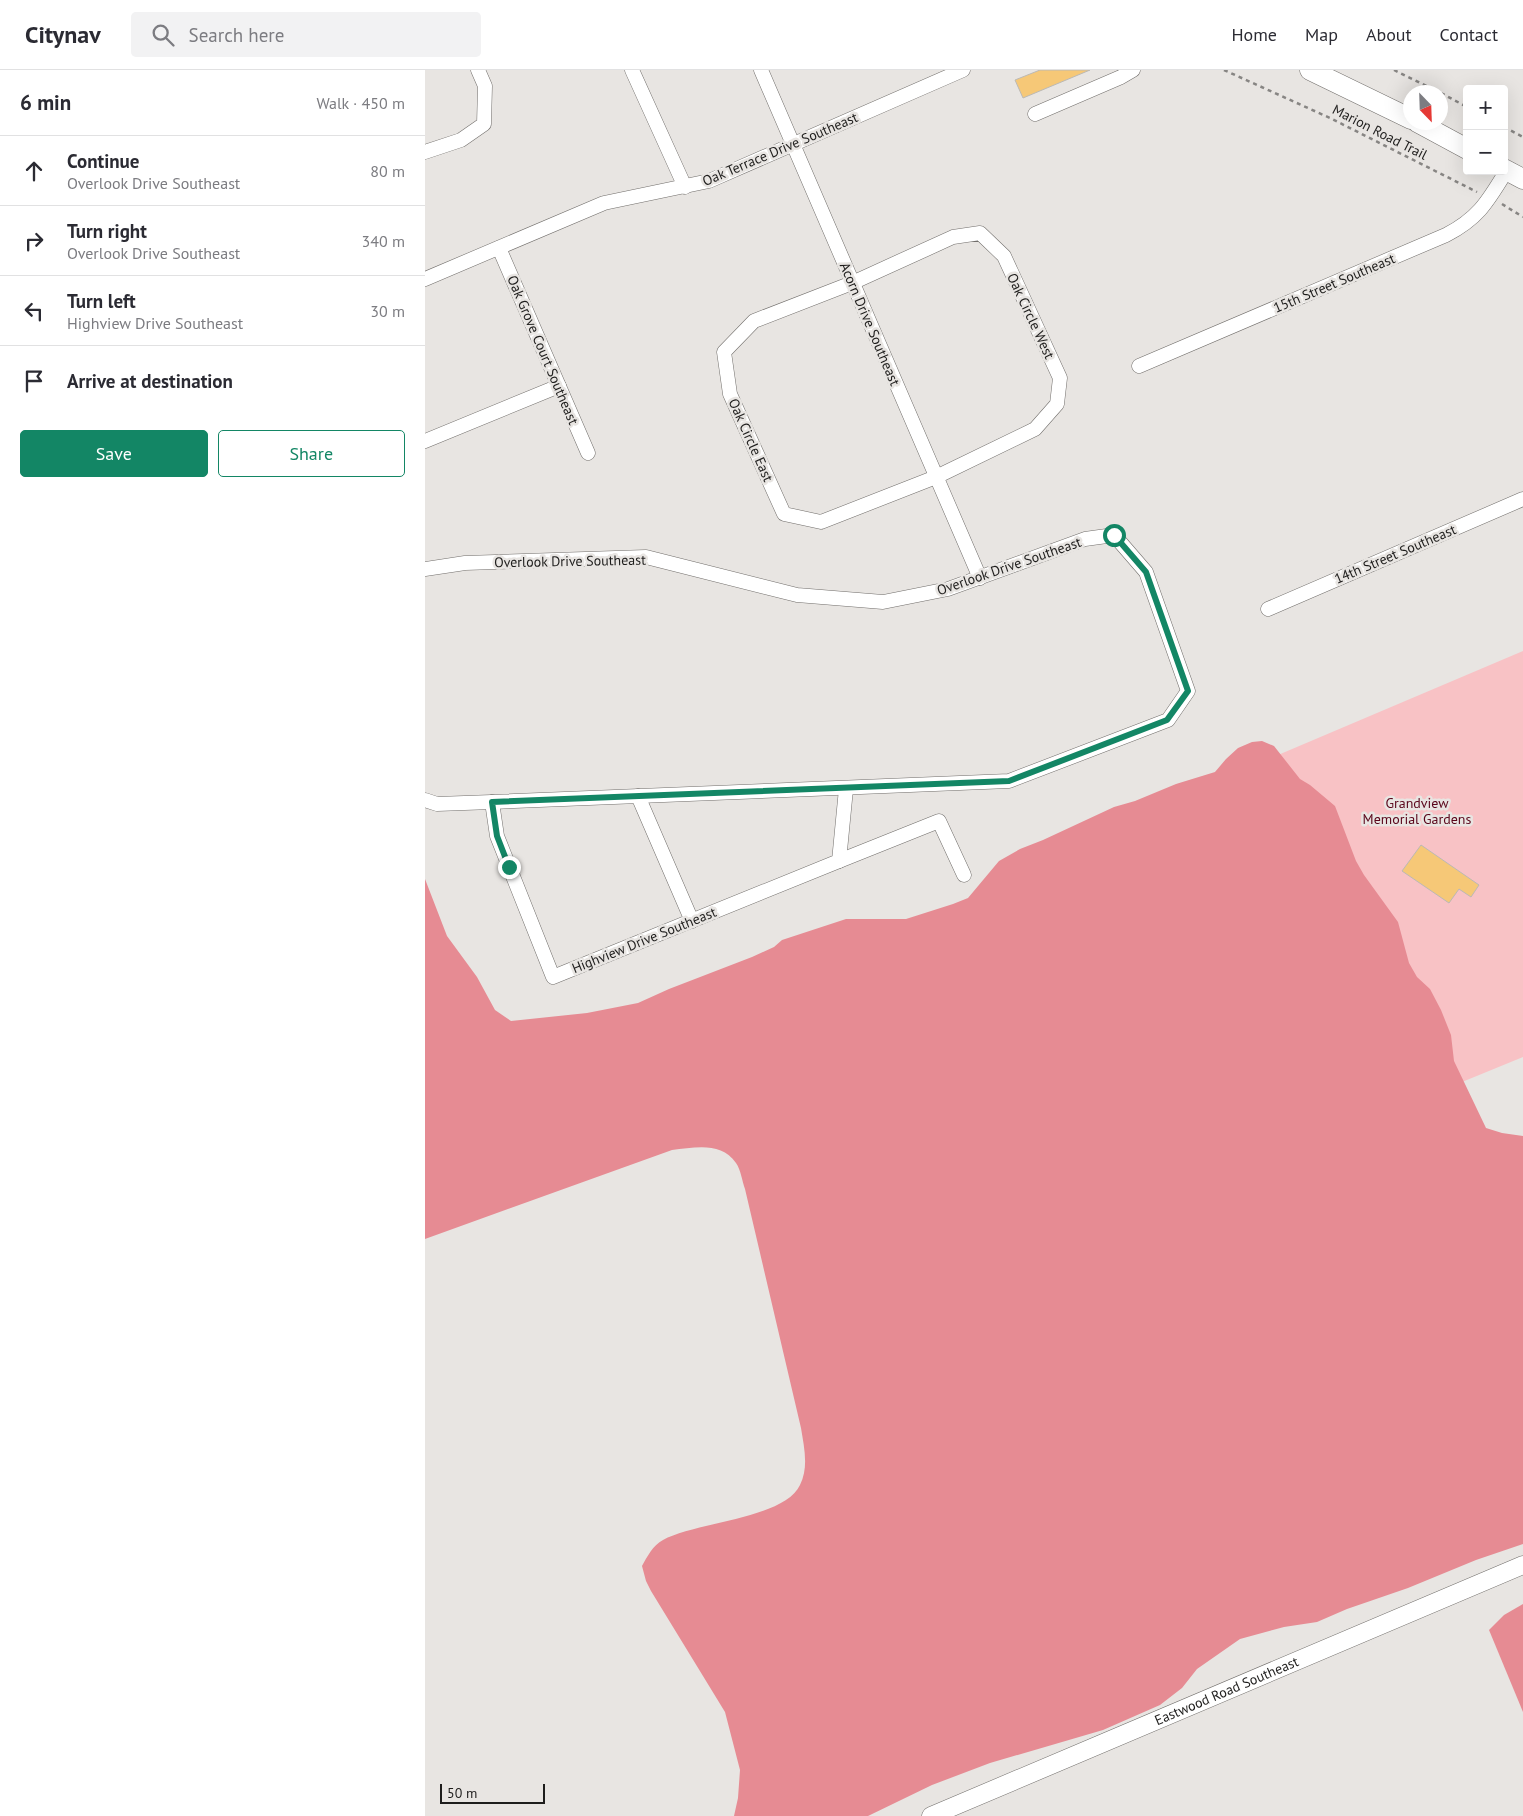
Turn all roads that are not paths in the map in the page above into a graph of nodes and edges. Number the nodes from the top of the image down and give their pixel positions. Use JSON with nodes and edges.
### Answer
{"nodes":[{"id":1,"x":477,"y":70,"type":"edge"},
{"id":2,"x":632,"y":70,"type":"edge"},
{"id":3,"x":761,"y":70,"type":"edge"},
{"id":4,"x":963,"y":70,"type":"edge"},
{"id":5,"x":1133,"y":70,"type":"edge"},
{"id":6,"x":1310,"y":70,"type":"edge"},
{"id":7,"x":1035,"y":114,"type":"dead end"},
{"id":8,"x":1403,"y":115,"type":"edge"},
{"id":9,"x":1432,"y":130,"type":"edge"},
{"id":10,"x":793,"y":144,"type":"junction"},
{"id":11,"x":1463,"y":147,"type":"edge"},
{"id":12,"x":425,"y":152,"type":"edge"},
{"id":13,"x":1511,"y":173,"type":"edge"},
{"id":14,"x":685,"y":186,"type":"junction"},
{"id":15,"x":499,"y":248,"type":"junction"},
{"id":16,"x":425,"y":279,"type":"edge"},
{"id":17,"x":852,"y":283,"type":"junction"},
{"id":18,"x":1139,"y":366,"type":"dead end"},
{"id":19,"x":559,"y":386,"type":"junction"},
{"id":20,"x":425,"y":441,"type":"edge"},
{"id":21,"x":588,"y":453,"type":"dead end"},
{"id":22,"x":936,"y":477,"type":"junction"},
{"id":23,"x":1523,"y":499,"type":"edge"},
{"id":24,"x":425,"y":568,"type":"edge"},
{"id":25,"x":979,"y":578,"type":"junction"},
{"id":26,"x":1268,"y":609,"type":"dead end"},
{"id":27,"x":846,"y":788,"type":"junction"},
{"id":28,"x":638,"y":796,"type":"junction"},
{"id":29,"x":425,"y":800,"type":"edge"},
{"id":30,"x":492,"y":802,"type":"junction"},
{"id":31,"x":839,"y":861,"type":"junction"},
{"id":32,"x":964,"y":875,"type":"dead end"},
{"id":33,"x":692,"y":921,"type":"junction"},
{"id":34,"x":1523,"y":1564,"type":"edge"},
{"id":35,"x":931,"y":1816,"type":"edge"}],
"edges":[{"from":1,"to":12,"type":"street"},
{"from":2,"to":14,"type":"street"},
{"from":3,"to":10,"type":"street","name":"Acorn Drive Southeast"},
{"from":4,"to":10,"type":"street","name":"Oak Terrace Drive Southeast"},
{"from":5,"to":7,"type":"street"},
{"from":6,"to":8,"type":"main road"},
{"from":9,"to":11,"type":"main road"},
{"from":10,"to":14,"type":"street","name":"Oak Terrace Drive Southeast"},
{"from":10,"to":17,"type":"street","name":"Acorn Drive Southeast"},
{"from":13,"to":18,"type":"street","name":"15th Street Southeast"},
{"from":14,"to":15,"type":"street","name":"Oak Terrace Drive Southeast"},
{"from":15,"to":16,"type":"street","name":"Oak Terrace Drive Southeast"},
{"from":15,"to":19,"type":"street","name":"Oak Grove Court Southeast"},
{"from":17,"to":22,"type":"street","name":"Acorn Drive Southeast"},
{"from":17,"to":22,"type":"street","name":"Oak Circle West"},
{"from":17,"to":22,"type":"street","name":"Oak Circle East"},
{"from":19,"to":20,"type":"street"},
{"from":19,"to":21,"type":"street","name":"Oak Grove Court Southeast"},
{"from":22,"to":25,"type":"street","name":"Acorn Drive Southeast"},
{"from":23,"to":26,"type":"street","name":"14th Street Southeast"},
{"from":24,"to":25,"type":"street","name":"Overlook Drive Southeast"},
{"from":25,"to":27,"type":"street","name":"Overlook Drive Southeast"},
{"from":27,"to":28,"type":"street","name":"Overlook Drive Southeast"},
{"from":27,"to":31,"type":"street"},
{"from":28,"to":30,"type":"street","name":"Overlook Drive Southeast"},
{"from":28,"to":33,"type":"street"},
{"from":29,"to":30,"type":"street","name":"Overlook Drive Southeast"},
{"from":30,"to":33,"type":"street","name":"Highview Drive Southeast"},
{"from":31,"to":32,"type":"street","name":"Highview Drive Southeast"},
{"from":31,"to":33,"type":"street","name":"Highview Drive Southeast"},
{"from":34,"to":35,"type":"street","name":"Eastwood Road Southeast"}]}
